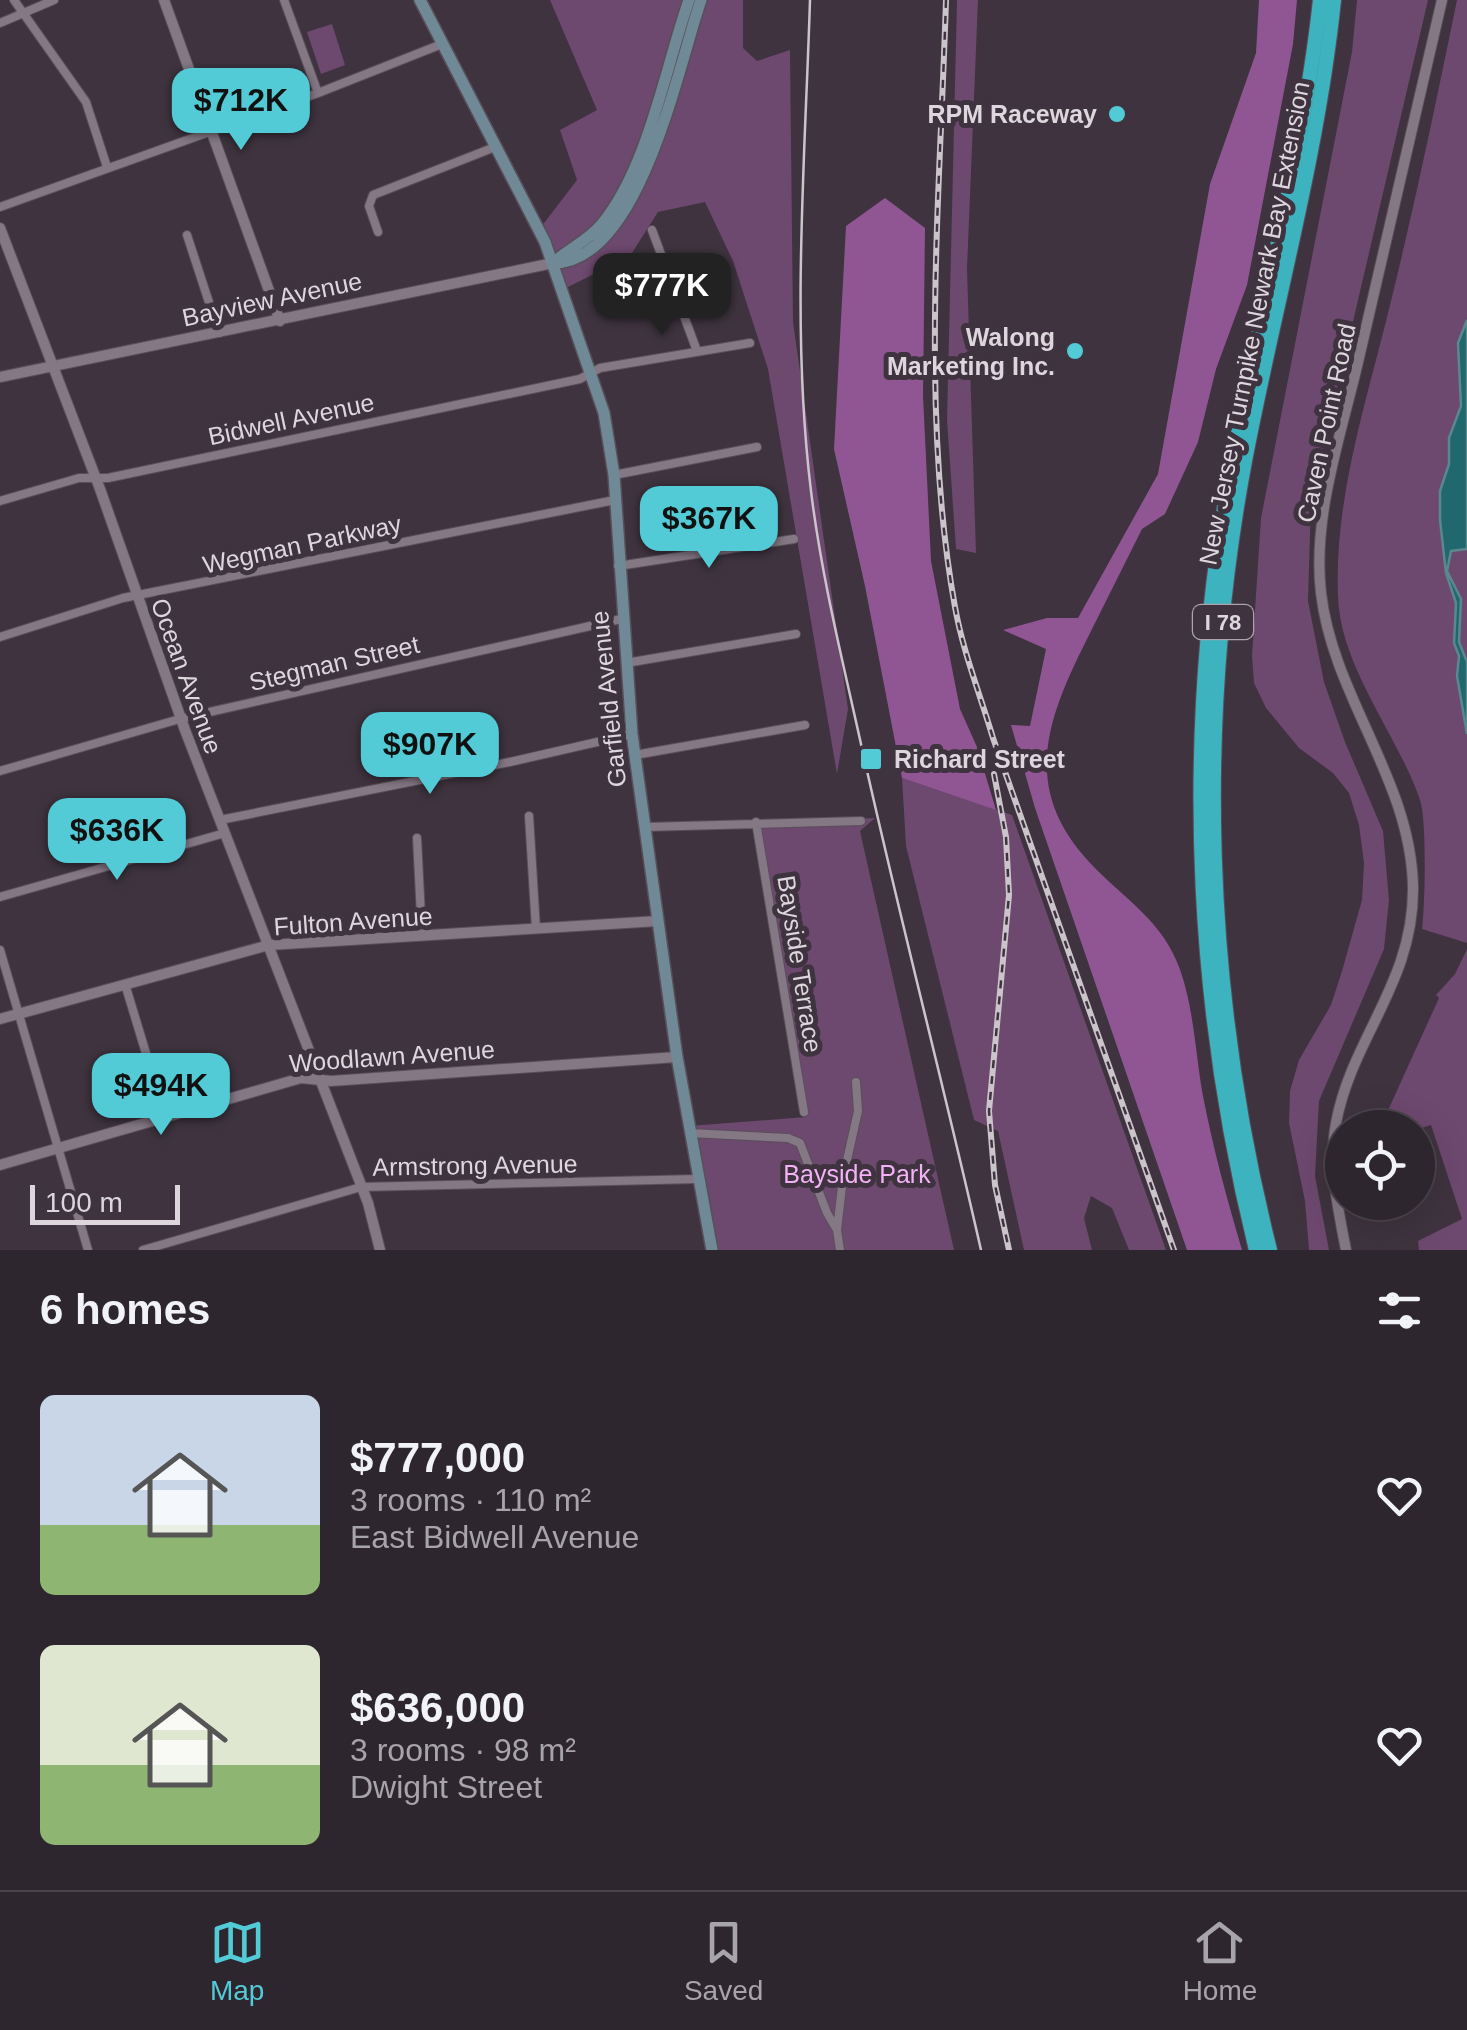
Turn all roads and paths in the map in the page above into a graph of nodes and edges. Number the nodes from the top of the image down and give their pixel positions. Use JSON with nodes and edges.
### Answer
{"nodes":[{"id":1,"x":14,"y":0,"type":"edge"},
{"id":2,"x":54,"y":0,"type":"edge"},
{"id":3,"x":164,"y":0,"type":"edge"},
{"id":4,"x":284,"y":0,"type":"edge"},
{"id":5,"x":420,"y":0,"type":"edge"},
{"id":6,"x":689,"y":0,"type":"edge"},
{"id":7,"x":701,"y":0,"type":"edge"},
{"id":8,"x":1320,"y":0,"type":"edge"},
{"id":9,"x":1334,"y":0,"type":"edge"},
{"id":10,"x":1442,"y":0,"type":"edge"},
{"id":11,"x":23,"y":13,"type":"junction"},
{"id":12,"x":0,"y":23,"type":"edge"},
{"id":13,"x":442,"y":44,"type":"junction"},
{"id":14,"x":318,"y":93,"type":"junction"},
{"id":15,"x":211,"y":131,"type":"junction"},
{"id":16,"x":495,"y":148,"type":"junction"},
{"id":17,"x":107,"y":167,"type":"junction"},
{"id":18,"x":630,"y":192,"type":"junction"},
{"id":19,"x":0,"y":207,"type":"edge"},
{"id":20,"x":0,"y":228,"type":"edge"},
{"id":21,"x":652,"y":230,"type":"dead end"},
{"id":22,"x":378,"y":232,"type":"dead end"},
{"id":23,"x":187,"y":235,"type":"dead end"},
{"id":24,"x":4,"y":251,"type":"edge"},
{"id":25,"x":554,"y":263,"type":"junction"},
{"id":26,"x":280,"y":320,"type":"junction"},
{"id":27,"x":218,"y":334,"type":"junction"},
{"id":28,"x":750,"y":342,"type":"dead end"},
{"id":29,"x":697,"y":351,"type":"junction"},
{"id":30,"x":52,"y":366,"type":"junction"},
{"id":31,"x":590,"y":373,"type":"junction"},
{"id":32,"x":0,"y":378,"type":"edge"},
{"id":33,"x":757,"y":447,"type":"dead end"},
{"id":34,"x":614,"y":475,"type":"junction"},
{"id":35,"x":96,"y":479,"type":"junction"},
{"id":36,"x":615,"y":500,"type":"junction"},
{"id":37,"x":0,"y":502,"type":"edge"},
{"id":38,"x":794,"y":539,"type":"dead end"},
{"id":39,"x":618,"y":566,"type":"junction"},
{"id":40,"x":138,"y":598,"type":"junction"},
{"id":41,"x":621,"y":619,"type":"junction"},
{"id":42,"x":796,"y":634,"type":"dead end"},
{"id":43,"x":0,"y":636,"type":"edge"},
{"id":44,"x":626,"y":663,"type":"junction"},
{"id":45,"x":183,"y":718,"type":"junction"},
{"id":46,"x":806,"y":726,"type":"dead end"},
{"id":47,"x":632,"y":734,"type":"junction"},
{"id":48,"x":635,"y":755,"type":"junction"},
{"id":49,"x":0,"y":771,"type":"edge"},
{"id":50,"x":529,"y":816,"type":"dead end"},
{"id":51,"x":220,"y":820,"type":"junction"},
{"id":52,"x":862,"y":821,"type":"dead end"},
{"id":53,"x":756,"y":822,"type":"junction"},
{"id":54,"x":645,"y":827,"type":"junction"},
{"id":55,"x":225,"y":833,"type":"junction"},
{"id":56,"x":417,"y":838,"type":"dead end"},
{"id":57,"x":0,"y":897,"type":"edge"},
{"id":58,"x":658,"y":921,"type":"junction"},
{"id":59,"x":536,"y":930,"type":"junction"},
{"id":60,"x":422,"y":936,"type":"junction"},
{"id":61,"x":268,"y":945,"type":"junction"},
{"id":62,"x":0,"y":950,"type":"edge"},
{"id":63,"x":125,"y":984,"type":"junction"},
{"id":64,"x":20,"y":1016,"type":"junction"},
{"id":65,"x":0,"y":1019,"type":"edge"},
{"id":66,"x":677,"y":1057,"type":"junction"},
{"id":67,"x":320,"y":1079,"type":"junction"},
{"id":68,"x":856,"y":1082,"type":"dead end"},
{"id":69,"x":804,"y":1112,"type":"dead end"},
{"id":70,"x":165,"y":1116,"type":"junction"},
{"id":71,"x":690,"y":1134,"type":"junction"},
{"id":72,"x":58,"y":1148,"type":"junction"},
{"id":73,"x":0,"y":1165,"type":"edge"},
{"id":74,"x":696,"y":1179,"type":"junction"},
{"id":75,"x":360,"y":1188,"type":"junction"},
{"id":76,"x":837,"y":1230,"type":"junction"},
{"id":77,"x":88,"y":1250,"type":"edge"},
{"id":78,"x":143,"y":1250,"type":"edge"},
{"id":79,"x":380,"y":1250,"type":"edge"},
{"id":80,"x":712,"y":1250,"type":"edge"},
{"id":81,"x":840,"y":1250,"type":"edge"},
{"id":82,"x":1256,"y":1250,"type":"edge"},
{"id":83,"x":1270,"y":1250,"type":"edge"},
{"id":84,"x":1346,"y":1250,"type":"edge"}],
"edges":[{"from":1,"to":11,"type":"street"},
{"from":2,"to":11,"type":"street"},
{"from":3,"to":15,"type":"street"},
{"from":4,"to":14,"type":"street"},
{"from":5,"to":13,"type":"main road","name":"Garfield Avenue"},
{"from":6,"to":18,"type":"main road","name":"Bayview Avenue"},
{"from":7,"to":18,"type":"main road","name":"Bayview Avenue"},
{"from":8,"to":82,"type":"highway","name":"New Jersey Turnpike Newark Bay Extension","number":"I 78"},
{"from":9,"to":83,"type":"highway","name":"New Jersey Turnpike Newark Bay Extension","number":"I 78"},
{"from":10,"to":84,"type":"street","name":"Caven Point Road"},
{"from":11,"to":12,"type":"street"},
{"from":11,"to":17,"type":"street"},
{"from":13,"to":14,"type":"street"},
{"from":13,"to":16,"type":"main road","name":"Garfield Avenue"},
{"from":14,"to":15,"type":"street"},
{"from":15,"to":17,"type":"street"},
{"from":15,"to":26,"type":"street"},
{"from":16,"to":22,"type":"street"},
{"from":16,"to":25,"type":"main road","name":"Garfield Avenue"},
{"from":17,"to":19,"type":"street"},
{"from":18,"to":25,"type":"main road","name":"Bayview Avenue"},
{"from":20,"to":24,"type":"street","name":"Ocean Avenue"},
{"from":21,"to":29,"type":"street"},
{"from":23,"to":27,"type":"street"},
{"from":24,"to":30,"type":"street","name":"Ocean Avenue"},
{"from":25,"to":26,"type":"street","name":"Bayview Avenue"},
{"from":25,"to":31,"type":"main road","name":"Garfield Avenue"},
{"from":26,"to":27,"type":"street","name":"Bayview Avenue"},
{"from":27,"to":30,"type":"street","name":"Bayview Avenue"},
{"from":28,"to":29,"type":"street","name":"Bidwell Avenue"},
{"from":29,"to":31,"type":"street","name":"Bidwell Avenue"},
{"from":30,"to":32,"type":"street","name":"Bayview Avenue"},
{"from":30,"to":35,"type":"street","name":"Ocean Avenue"},
{"from":31,"to":34,"type":"main road","name":"Garfield Avenue"},
{"from":31,"to":35,"type":"street","name":"Bidwell Avenue"},
{"from":33,"to":34,"type":"street"},
{"from":34,"to":36,"type":"main road","name":"Garfield Avenue"},
{"from":35,"to":37,"type":"street","name":"Bidwell Avenue"},
{"from":35,"to":40,"type":"street","name":"Ocean Avenue"},
{"from":36,"to":39,"type":"main road","name":"Garfield Avenue"},
{"from":36,"to":40,"type":"street","name":"Wegman Parkway"},
{"from":38,"to":39,"type":"street"},
{"from":39,"to":41,"type":"main road","name":"Garfield Avenue"},
{"from":40,"to":43,"type":"street","name":"Wegman Parkway"},
{"from":40,"to":45,"type":"street","name":"Ocean Avenue"},
{"from":41,"to":44,"type":"main road","name":"Garfield Avenue"},
{"from":41,"to":45,"type":"street","name":"Stegman Street"},
{"from":42,"to":44,"type":"street"},
{"from":44,"to":47,"type":"main road","name":"Garfield Avenue"},
{"from":45,"to":49,"type":"street","name":"Stegman Street"},
{"from":45,"to":51,"type":"street","name":"Ocean Avenue"},
{"from":46,"to":48,"type":"street"},
{"from":47,"to":48,"type":"main road","name":"Garfield Avenue"},
{"from":47,"to":51,"type":"street"},
{"from":48,"to":54,"type":"main road","name":"Garfield Avenue"},
{"from":50,"to":59,"type":"street"},
{"from":51,"to":55,"type":"street","name":"Ocean Avenue"},
{"from":52,"to":53,"type":"street"},
{"from":53,"to":54,"type":"street"},
{"from":53,"to":69,"type":"street","name":"Bayside Terrace"},
{"from":54,"to":58,"type":"main road","name":"Garfield Avenue"},
{"from":55,"to":57,"type":"street"},
{"from":55,"to":61,"type":"street","name":"Ocean Avenue"},
{"from":56,"to":60,"type":"street"},
{"from":58,"to":59,"type":"street","name":"Fulton Avenue"},
{"from":58,"to":66,"type":"main road","name":"Garfield Avenue"},
{"from":59,"to":60,"type":"street","name":"Fulton Avenue"},
{"from":60,"to":61,"type":"street","name":"Fulton Avenue"},
{"from":61,"to":63,"type":"street","name":"Fulton Avenue"},
{"from":61,"to":67,"type":"street","name":"Ocean Avenue"},
{"from":62,"to":64,"type":"street"},
{"from":63,"to":64,"type":"street","name":"Fulton Avenue"},
{"from":63,"to":70,"type":"street"},
{"from":64,"to":65,"type":"street","name":"Fulton Avenue"},
{"from":64,"to":72,"type":"street"},
{"from":66,"to":67,"type":"street","name":"Woodlawn Avenue"},
{"from":66,"to":71,"type":"main road","name":"Garfield Avenue"},
{"from":67,"to":70,"type":"street","name":"Woodlawn Avenue"},
{"from":67,"to":75,"type":"street","name":"Ocean Avenue"},
{"from":68,"to":76,"type":"street"},
{"from":70,"to":72,"type":"street","name":"Woodlawn Avenue"},
{"from":71,"to":74,"type":"main road","name":"Garfield Avenue"},
{"from":71,"to":76,"type":"street"},
{"from":72,"to":73,"type":"street","name":"Woodlawn Avenue"},
{"from":72,"to":77,"type":"street"},
{"from":74,"to":75,"type":"street","name":"Armstrong Avenue"},
{"from":74,"to":80,"type":"main road","name":"Garfield Avenue"},
{"from":75,"to":78,"type":"street","name":"Armstrong Avenue"},
{"from":75,"to":79,"type":"street","name":"Ocean Avenue"},
{"from":76,"to":81,"type":"street"}]}
